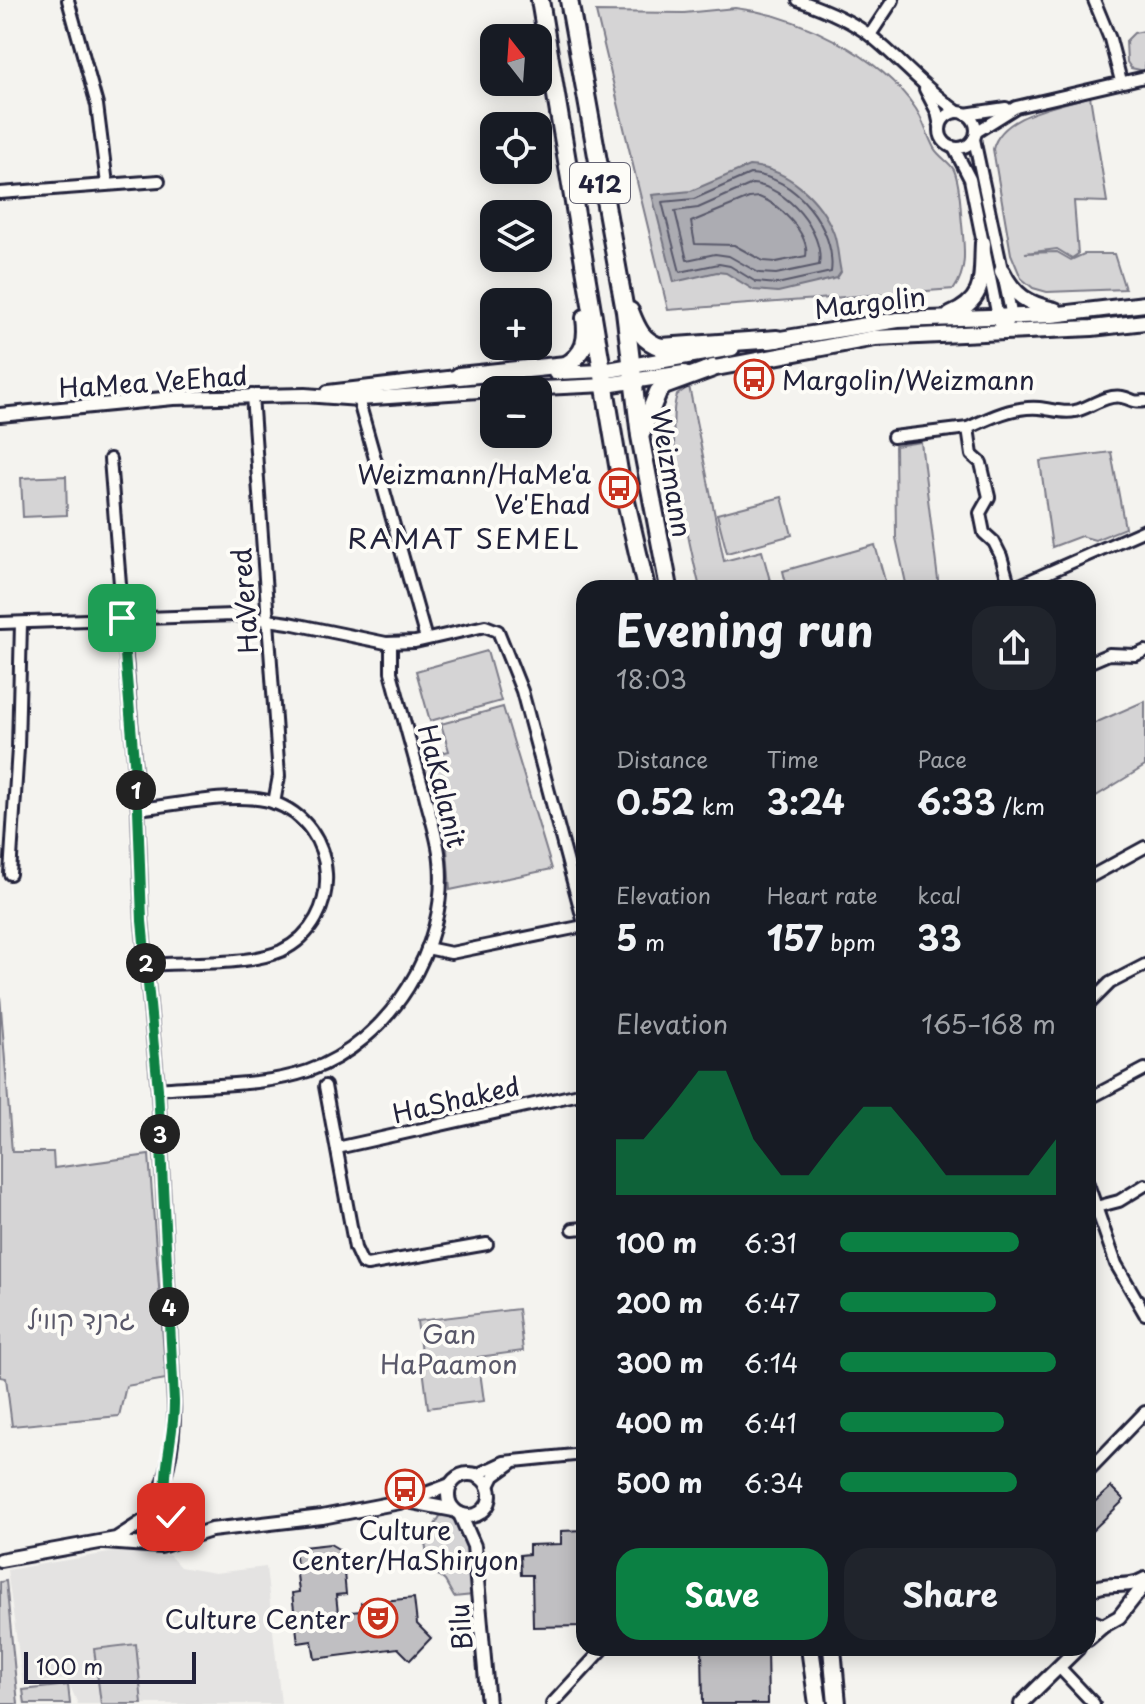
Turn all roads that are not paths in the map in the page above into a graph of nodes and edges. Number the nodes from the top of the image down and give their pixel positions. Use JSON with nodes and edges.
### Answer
{"nodes":[{"id":1,"x":68,"y":0,"type":"edge"},
{"id":2,"x":540,"y":0,"type":"edge"},
{"id":3,"x":569,"y":0,"type":"edge"},
{"id":4,"x":798,"y":0,"type":"edge"},
{"id":5,"x":893,"y":0,"type":"edge"},
{"id":6,"x":1094,"y":0,"type":"edge"},
{"id":7,"x":544,"y":24,"type":"edge"},
{"id":8,"x":870,"y":35,"type":"junction"},
{"id":9,"x":552,"y":67,"type":"edge"},
{"id":10,"x":552,"y":74,"type":"edge"},
{"id":11,"x":1145,"y":77,"type":"edge"},
{"id":12,"x":1121,"y":81,"type":"junction"},
{"id":13,"x":924,"y":88,"type":"junction"},
{"id":14,"x":1016,"y":107,"type":"junction"},
{"id":15,"x":962,"y":113,"type":"junction"},
{"id":16,"x":940,"y":128,"type":"junction"},
{"id":17,"x":975,"y":135,"type":"junction"},
{"id":18,"x":954,"y":148,"type":"junction"},
{"id":19,"x":159,"y":181,"type":"dead end"},
{"id":20,"x":107,"y":184,"type":"junction"},
{"id":21,"x":0,"y":193,"type":"edge"},
{"id":22,"x":983,"y":243,"type":"junction"},
{"id":23,"x":614,"y":257,"type":"junction"},
{"id":24,"x":1002,"y":271,"type":"junction"},
{"id":25,"x":1145,"y":304,"type":"edge"},
{"id":26,"x":1071,"y":313,"type":"junction"},
{"id":27,"x":1004,"y":316,"type":"junction"},
{"id":28,"x":943,"y":318,"type":"junction"},
{"id":29,"x":1145,"y":322,"type":"edge"},
{"id":30,"x":1003,"y":332,"type":"junction"},
{"id":31,"x":777,"y":339,"type":"junction"},
{"id":32,"x":713,"y":368,"type":"junction"},
{"id":33,"x":639,"y":373,"type":"junction"},
{"id":34,"x":459,"y":376,"type":"junction"},
{"id":35,"x":604,"y":378,"type":"junction"},
{"id":36,"x":552,"y":384,"type":"edge"},
{"id":37,"x":480,"y":390,"type":"edge"},
{"id":38,"x":356,"y":393,"type":"junction"},
{"id":39,"x":252,"y":395,"type":"junction"},
{"id":40,"x":1145,"y":401,"type":"edge"},
{"id":41,"x":1,"y":416,"type":"edge"},
{"id":42,"x":968,"y":428,"type":"junction"},
{"id":43,"x":640,"y":436,"type":"junction"},
{"id":44,"x":893,"y":437,"type":"dead end"},
{"id":45,"x":110,"y":459,"type":"dead end"},
{"id":46,"x":1145,"y":530,"type":"edge"},
{"id":47,"x":644,"y":580,"type":"edge"},
{"id":48,"x":667,"y":580,"type":"edge"},
{"id":49,"x":1009,"y":580,"type":"edge"},
{"id":50,"x":1030,"y":580,"type":"edge"},
{"id":51,"x":122,"y":618,"type":"junction"},
{"id":52,"x":266,"y":620,"type":"junction"},
{"id":53,"x":0,"y":623,"type":"edge"},
{"id":54,"x":21,"y":623,"type":"junction"},
{"id":55,"x":426,"y":639,"type":"junction"},
{"id":56,"x":391,"y":643,"type":"junction"},
{"id":57,"x":1145,"y":651,"type":"edge"},
{"id":58,"x":1096,"y":660,"type":"edge"},
{"id":59,"x":274,"y":803,"type":"junction"},
{"id":60,"x":138,"y":809,"type":"junction"},
{"id":61,"x":1145,"y":847,"type":"edge"},
{"id":62,"x":10,"y":874,"type":"dead end"},
{"id":63,"x":1096,"y":874,"type":"edge"},
{"id":64,"x":576,"y":894,"type":"edge"},
{"id":65,"x":576,"y":926,"type":"edge"},
{"id":66,"x":427,"y":948,"type":"junction"},
{"id":67,"x":146,"y":965,"type":"junction"},
{"id":68,"x":1145,"y":965,"type":"edge"},
{"id":69,"x":1096,"y":997,"type":"edge"},
{"id":70,"x":1145,"y":1069,"type":"edge"},
{"id":71,"x":325,"y":1086,"type":"dead end"},
{"id":72,"x":158,"y":1089,"type":"junction"},
{"id":73,"x":576,"y":1095,"type":"edge"},
{"id":74,"x":1096,"y":1095,"type":"edge"},
{"id":75,"x":337,"y":1148,"type":"junction"},
{"id":76,"x":1145,"y":1185,"type":"edge"},
{"id":77,"x":1096,"y":1207,"type":"joint"},
{"id":78,"x":487,"y":1244,"type":"dead end"},
{"id":79,"x":1145,"y":1314,"type":"edge"},
{"id":80,"x":1145,"y":1412,"type":"edge"},
{"id":81,"x":576,"y":1455,"type":"edge"},
{"id":82,"x":521,"y":1459,"type":"junction"},
{"id":83,"x":1096,"y":1463,"type":"edge"},
{"id":84,"x":476,"y":1475,"type":"junction"},
{"id":85,"x":164,"y":1482,"type":"junction"},
{"id":86,"x":450,"y":1485,"type":"junction"},
{"id":87,"x":488,"y":1488,"type":"junction"},
{"id":88,"x":397,"y":1503,"type":"junction"},
{"id":89,"x":457,"y":1512,"type":"junction"},
{"id":90,"x":481,"y":1512,"type":"junction"},
{"id":91,"x":147,"y":1518,"type":"junction"},
{"id":92,"x":173,"y":1520,"type":"junction"},
{"id":93,"x":211,"y":1530,"type":"junction"},
{"id":94,"x":105,"y":1542,"type":"junction"},
{"id":95,"x":171,"y":1542,"type":"junction"},
{"id":96,"x":149,"y":1543,"type":"junction"},
{"id":97,"x":474,"y":1546,"type":"junction"},
{"id":98,"x":0,"y":1560,"type":"edge"},
{"id":99,"x":1145,"y":1582,"type":"edge"},
{"id":100,"x":1096,"y":1587,"type":"edge"},
{"id":101,"x":1096,"y":1587,"type":"edge"},
{"id":102,"x":1122,"y":1612,"type":"junction"},
{"id":103,"x":1096,"y":1623,"type":"edge"},
{"id":104,"x":1103,"y":1626,"type":"junction"},
{"id":105,"x":1096,"y":1632,"type":"edge"},
{"id":106,"x":597,"y":1656,"type":"edge"},
{"id":107,"x":811,"y":1656,"type":"edge"},
{"id":108,"x":833,"y":1656,"type":"edge"},
{"id":109,"x":1069,"y":1656,"type":"edge"},
{"id":110,"x":1059,"y":1667,"type":"junction"},
{"id":111,"x":488,"y":1704,"type":"edge"},
{"id":112,"x":552,"y":1704,"type":"edge"},
{"id":113,"x":818,"y":1704,"type":"edge"},
{"id":114,"x":837,"y":1704,"type":"edge"},
{"id":115,"x":1021,"y":1704,"type":"edge"},
{"id":116,"x":1094,"y":1704,"type":"edge"}],
"edges":[{"from":1,"to":20,"type":"street"},
{"from":2,"to":7,"type":"main road","number":"412"},
{"from":3,"to":23,"type":"main road","number":"412"},
{"from":4,"to":8,"type":"street"},
{"from":5,"to":8,"type":"street"},
{"from":6,"to":12,"type":"street"},
{"from":8,"to":13,"type":"street"},
{"from":9,"to":35,"type":"main road","number":"412"},
{"from":10,"to":34,"type":"main road"},
{"from":11,"to":12,"type":"street"},
{"from":12,"to":14,"type":"street"},
{"from":13,"to":15,"type":"street"},
{"from":13,"to":16,"type":"street"},
{"from":14,"to":15,"type":"street"},
{"from":14,"to":17,"type":"street"},
{"from":15,"to":16,"type":"street"},
{"from":15,"to":17,"type":"street"},
{"from":16,"to":18,"type":"street"},
{"from":17,"to":18,"type":"street"},
{"from":17,"to":24,"type":"street"},
{"from":18,"to":22,"type":"street"},
{"from":19,"to":20,"type":"street"},
{"from":20,"to":21,"type":"street"},
{"from":22,"to":27,"type":"street"},
{"from":22,"to":28,"type":"main road"},
{"from":23,"to":31,"type":"main road"},
{"from":23,"to":33,"type":"main road","number":"412"},
{"from":24,"to":26,"type":"main road"},
{"from":24,"to":27,"type":"street"},
{"from":25,"to":26,"type":"main road","name":"Margolin"},
{"from":26,"to":27,"type":"main road","name":"Margolin"},
{"from":27,"to":28,"type":"main road","name":"Margolin"},
{"from":27,"to":30,"type":"street"},
{"from":28,"to":31,"type":"main road","name":"Margolin"},
{"from":29,"to":30,"type":"main road","name":"Margolin"},
{"from":30,"to":32,"type":"main road","name":"Margolin"},
{"from":31,"to":33,"type":"main road","name":"Margolin"},
{"from":32,"to":33,"type":"main road","name":"Margolin"},
{"from":32,"to":43,"type":"main road"},
{"from":33,"to":35,"type":"main road","name":"Margolin"},
{"from":33,"to":43,"type":"main road","name":"Weizmann","number":"412"},
{"from":34,"to":35,"type":"street","name":"HaMea VeEhad"},
{"from":34,"to":38,"type":"street","name":"HaMea VeEhad"},
{"from":35,"to":36,"type":"street","name":"HaMea VeEhad"},
{"from":35,"to":47,"type":"main road","name":"Weizmann","number":"412"},
{"from":37,"to":38,"type":"street","name":"HaMea VeEhad"},
{"from":38,"to":39,"type":"street","name":"HaMea VeEhad"},
{"from":38,"to":55,"type":"street"},
{"from":39,"to":41,"type":"street","name":"HaMea VeEhad"},
{"from":39,"to":52,"type":"street","name":"HaVered"},
{"from":40,"to":42,"type":"street"},
{"from":42,"to":44,"type":"street"},
{"from":42,"to":49,"type":"street"},
{"from":43,"to":48,"type":"main road","name":"Weizmann","number":"412"},
{"from":45,"to":51,"type":"street"},
{"from":46,"to":50,"type":"street"},
{"from":51,"to":52,"type":"street"},
{"from":51,"to":54,"type":"street"},
{"from":51,"to":60,"type":"street"},
{"from":52,"to":56,"type":"street"},
{"from":52,"to":59,"type":"street","name":"HaVered"},
{"from":53,"to":54,"type":"street"},
{"from":54,"to":62,"type":"street"},
{"from":55,"to":56,"type":"street"},
{"from":55,"to":64,"type":"street"},
{"from":56,"to":66,"type":"street","name":"HaKalanit"},
{"from":57,"to":58,"type":"street"},
{"from":59,"to":60,"type":"street"},
{"from":59,"to":67,"type":"street"},
{"from":60,"to":67,"type":"street"},
{"from":61,"to":63,"type":"street"},
{"from":65,"to":66,"type":"street"},
{"from":66,"to":72,"type":"street","name":"HaKalanit"},
{"from":67,"to":72,"type":"street"},
{"from":68,"to":69,"type":"street"},
{"from":70,"to":74,"type":"street"},
{"from":71,"to":75,"type":"street"},
{"from":72,"to":85,"type":"street"},
{"from":73,"to":75,"type":"street","name":"HaShaked"},
{"from":75,"to":78,"type":"street"},
{"from":76,"to":77,"type":"street"},
{"from":77,"to":79,"type":"street"},
{"from":80,"to":83,"type":"street"},
{"from":81,"to":82,"type":"street"},
{"from":82,"to":84,"type":"street"},
{"from":82,"to":87,"type":"street"},
{"from":84,"to":86,"type":"street"},
{"from":84,"to":87,"type":"street"},
{"from":85,"to":91,"type":"street"},
{"from":85,"to":92,"type":"street"},
{"from":86,"to":88,"type":"street"},
{"from":86,"to":89,"type":"street"},
{"from":87,"to":90,"type":"street"},
{"from":88,"to":89,"type":"street"},
{"from":88,"to":93,"type":"street"},
{"from":89,"to":90,"type":"street"},
{"from":89,"to":97,"type":"street","name":"Bilu"},
{"from":90,"to":97,"type":"street","name":"Bilu"},
{"from":91,"to":92,"type":"street"},
{"from":91,"to":94,"type":"street"},
{"from":91,"to":96,"type":"street"},
{"from":92,"to":93,"type":"street"},
{"from":92,"to":95,"type":"street"},
{"from":93,"to":95,"type":"street"},
{"from":94,"to":96,"type":"street"},
{"from":94,"to":98,"type":"street"},
{"from":95,"to":96,"type":"street"},
{"from":97,"to":111,"type":"street","name":"Bilu"},
{"from":99,"to":100,"type":"street"},
{"from":99,"to":102,"type":"street"},
{"from":101,"to":102,"type":"street"},
{"from":102,"to":104,"type":"street"},
{"from":103,"to":104,"type":"street"},
{"from":104,"to":105,"type":"street"},
{"from":106,"to":112,"type":"street"},
{"from":107,"to":113,"type":"main road"},
{"from":108,"to":114,"type":"main road"},
{"from":109,"to":110,"type":"street"},
{"from":110,"to":115,"type":"street"},
{"from":110,"to":116,"type":"street"}]}
